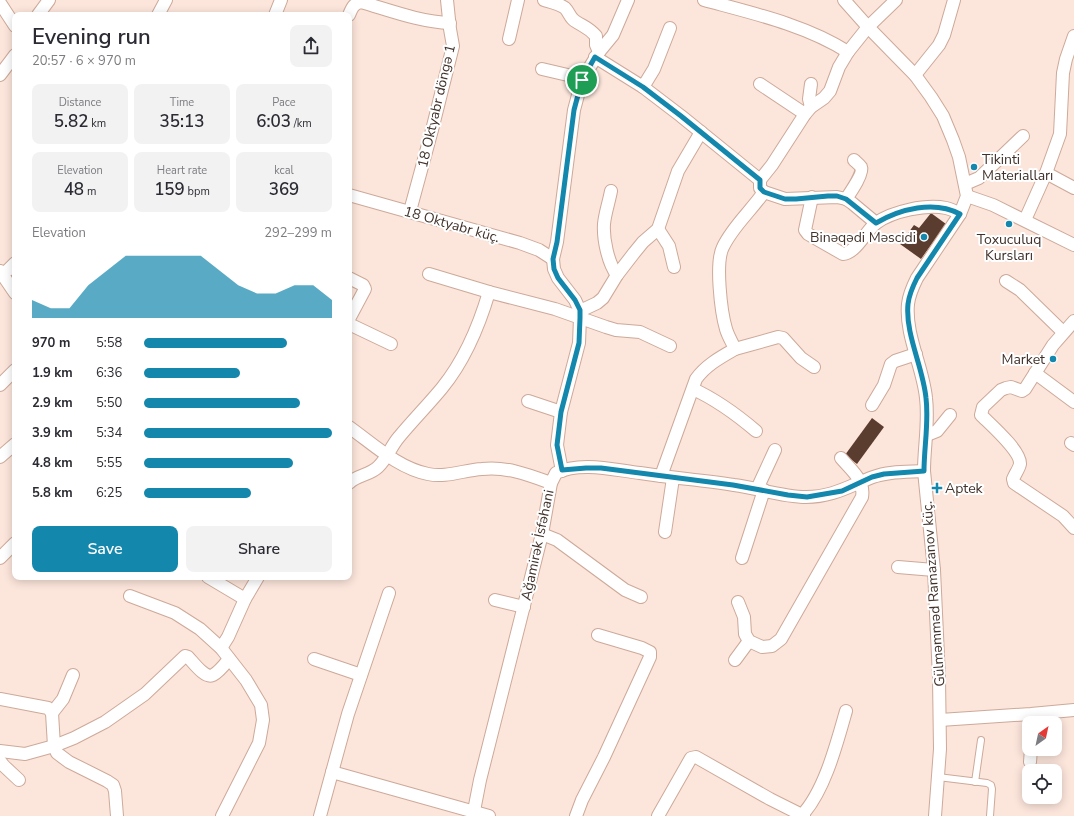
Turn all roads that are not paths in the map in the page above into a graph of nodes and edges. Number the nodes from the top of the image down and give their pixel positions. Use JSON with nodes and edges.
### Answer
{"nodes":[{"id":1,"x":49,"y":0,"type":"edge"},
{"id":2,"x":166,"y":0,"type":"edge"},
{"id":3,"x":281,"y":0,"type":"edge"},
{"id":4,"x":447,"y":0,"type":"edge"},
{"id":5,"x":518,"y":0,"type":"edge"},
{"id":6,"x":544,"y":0,"type":"edge"},
{"id":7,"x":628,"y":0,"type":"edge"},
{"id":8,"x":704,"y":0,"type":"edge"},
{"id":9,"x":844,"y":0,"type":"edge"},
{"id":10,"x":896,"y":0,"type":"edge"},
{"id":11,"x":954,"y":0,"type":"edge"},
{"id":12,"x":0,"y":3,"type":"edge"},
{"id":13,"x":40,"y":12,"type":"edge"},
{"id":14,"x":160,"y":12,"type":"edge"},
{"id":15,"x":276,"y":12,"type":"edge"},
{"id":16,"x":350,"y":12,"type":"edge"},
{"id":17,"x":12,"y":21,"type":"edge"},
{"id":18,"x":450,"y":23,"type":"junction"},
{"id":19,"x":868,"y":27,"type":"junction"},
{"id":20,"x":670,"y":28,"type":"dead end"},
{"id":21,"x":1074,"y":36,"type":"edge"},
{"id":22,"x":509,"y":39,"type":"dead end"},
{"id":23,"x":848,"y":52,"type":"junction"},
{"id":24,"x":597,"y":55,"type":"junction"},
{"id":25,"x":12,"y":59,"type":"edge"},
{"id":26,"x":542,"y":69,"type":"dead end"},
{"id":27,"x":0,"y":75,"type":"edge"},
{"id":28,"x":915,"y":76,"type":"junction"},
{"id":29,"x":582,"y":80,"type":"junction"},
{"id":30,"x":760,"y":84,"type":"dead end"},
{"id":31,"x":811,"y":84,"type":"dead end"},
{"id":32,"x":643,"y":87,"type":"junction"},
{"id":33,"x":808,"y":110,"type":"junction"},
{"id":34,"x":701,"y":132,"type":"junction"},
{"id":35,"x":1023,"y":136,"type":"dead end"},
{"id":36,"x":854,"y":160,"type":"dead end"},
{"id":37,"x":1046,"y":173,"type":"junction"},
{"id":38,"x":760,"y":180,"type":"junction"},
{"id":39,"x":965,"y":184,"type":"junction"},
{"id":40,"x":1074,"y":188,"type":"edge"},
{"id":41,"x":611,"y":191,"type":"dead end"},
{"id":42,"x":764,"y":192,"type":"junction"},
{"id":43,"x":352,"y":195,"type":"edge"},
{"id":44,"x":967,"y":196,"type":"junction"},
{"id":45,"x":812,"y":197,"type":"junction"},
{"id":46,"x":846,"y":199,"type":"junction"},
{"id":47,"x":410,"y":212,"type":"junction"},
{"id":48,"x":960,"y":214,"type":"junction"},
{"id":49,"x":1025,"y":220,"type":"junction"},
{"id":50,"x":876,"y":223,"type":"junction"},
{"id":51,"x":658,"y":229,"type":"junction"},
{"id":52,"x":1074,"y":245,"type":"edge"},
{"id":53,"x":553,"y":259,"type":"junction"},
{"id":54,"x":12,"y":265,"type":"edge"},
{"id":55,"x":674,"y":266,"type":"dead end"},
{"id":56,"x":1,"y":273,"type":"edge"},
{"id":57,"x":429,"y":274,"type":"dead end"},
{"id":58,"x":617,"y":275,"type":"junction"},
{"id":59,"x":352,"y":280,"type":"edge"},
{"id":60,"x":1006,"y":281,"type":"dead end"},
{"id":61,"x":12,"y":288,"type":"edge"},
{"id":62,"x":489,"y":292,"type":"junction"},
{"id":63,"x":352,"y":312,"type":"edge"},
{"id":64,"x":580,"y":314,"type":"junction"},
{"id":65,"x":1074,"y":321,"type":"edge"},
{"id":66,"x":352,"y":325,"type":"edge"},
{"id":67,"x":1063,"y":332,"type":"junction"},
{"id":68,"x":391,"y":344,"type":"dead end"},
{"id":69,"x":670,"y":346,"type":"dead end"},
{"id":70,"x":735,"y":349,"type":"junction"},
{"id":71,"x":916,"y":354,"type":"junction"},
{"id":72,"x":814,"y":367,"type":"dead end"},
{"id":73,"x":12,"y":373,"type":"edge"},
{"id":74,"x":1035,"y":373,"type":"junction"},
{"id":75,"x":0,"y":385,"type":"edge"},
{"id":76,"x":693,"y":389,"type":"junction"},
{"id":77,"x":528,"y":401,"type":"dead end"},
{"id":78,"x":1074,"y":402,"type":"edge"},
{"id":79,"x":872,"y":405,"type":"dead end"},
{"id":80,"x":561,"y":412,"type":"junction"},
{"id":81,"x":950,"y":415,"type":"dead end"},
{"id":82,"x":352,"y":429,"type":"edge"},
{"id":83,"x":756,"y":431,"type":"dead end"},
{"id":84,"x":927,"y":435,"type":"junction"},
{"id":85,"x":12,"y":447,"type":"edge"},
{"id":86,"x":775,"y":450,"type":"dead end"},
{"id":87,"x":387,"y":454,"type":"junction"},
{"id":88,"x":0,"y":457,"type":"edge"},
{"id":89,"x":841,"y":458,"type":"dead end"},
{"id":90,"x":562,"y":470,"type":"junction"},
{"id":91,"x":924,"y":471,"type":"junction"},
{"id":92,"x":667,"y":477,"type":"junction"},
{"id":93,"x":352,"y":480,"type":"edge"},
{"id":94,"x":551,"y":483,"type":"junction"},
{"id":95,"x":862,"y":483,"type":"junction"},
{"id":96,"x":761,"y":489,"type":"junction"},
{"id":97,"x":1074,"y":528,"type":"edge"},
{"id":98,"x":665,"y":532,"type":"dead end"},
{"id":99,"x":542,"y":534,"type":"junction"},
{"id":100,"x":12,"y":546,"type":"edge"},
{"id":101,"x":0,"y":558,"type":"edge"},
{"id":102,"x":742,"y":558,"type":"dead end"},
{"id":103,"x":898,"y":567,"type":"dead end"},
{"id":104,"x":934,"y":570,"type":"junction"},
{"id":105,"x":213,"y":580,"type":"edge"},
{"id":106,"x":256,"y":580,"type":"edge"},
{"id":107,"x":389,"y":593,"type":"dead end"},
{"id":108,"x":130,"y":596,"type":"dead end"},
{"id":109,"x":641,"y":597,"type":"dead end"},
{"id":110,"x":245,"y":599,"type":"junction"},
{"id":111,"x":495,"y":600,"type":"dead end"},
{"id":112,"x":738,"y":602,"type":"dead end"},
{"id":113,"x":524,"y":608,"type":"junction"},
{"id":114,"x":598,"y":635,"type":"dead end"},
{"id":115,"x":749,"y":641,"type":"junction"},
{"id":116,"x":221,"y":648,"type":"junction"},
{"id":117,"x":229,"y":659,"type":"junction"},
{"id":118,"x":314,"y":659,"type":"dead end"},
{"id":119,"x":735,"y":660,"type":"dead end"},
{"id":120,"x":73,"y":675,"type":"dead end"},
{"id":121,"x":361,"y":675,"type":"junction"},
{"id":122,"x":0,"y":699,"type":"edge"},
{"id":123,"x":1074,"y":710,"type":"edge"},
{"id":124,"x":846,"y":712,"type":"dead end"},
{"id":125,"x":52,"y":713,"type":"junction"},
{"id":126,"x":1045,"y":716,"type":"edge"},
{"id":127,"x":1022,"y":719,"type":"edge"},
{"id":128,"x":940,"y":720,"type":"junction"},
{"id":129,"x":981,"y":740,"type":"dead end"},
{"id":130,"x":54,"y":746,"type":"junction"},
{"id":131,"x":0,"y":752,"type":"edge"},
{"id":132,"x":1030,"y":756,"type":"edge"},
{"id":133,"x":0,"y":761,"type":"edge"},
{"id":134,"x":1030,"y":762,"type":"dead end"},
{"id":135,"x":332,"y":772,"type":"junction"},
{"id":136,"x":938,"y":777,"type":"junction"},
{"id":137,"x":19,"y":780,"type":"dead end"},
{"id":138,"x":976,"y":782,"type":"junction"},
{"id":139,"x":473,"y":814,"type":"edge"},
{"id":140,"x":117,"y":816,"type":"edge"},
{"id":141,"x":222,"y":816,"type":"edge"},
{"id":142,"x":320,"y":816,"type":"edge"},
{"id":143,"x":489,"y":816,"type":"edge"},
{"id":144,"x":576,"y":816,"type":"edge"},
{"id":145,"x":658,"y":816,"type":"edge"},
{"id":146,"x":803,"y":816,"type":"edge"},
{"id":147,"x":935,"y":816,"type":"edge"},
{"id":148,"x":990,"y":816,"type":"edge"}],
"edges":[{"from":1,"to":13,"type":"street"},
{"from":2,"to":14,"type":"street"},
{"from":3,"to":15,"type":"street"},
{"from":4,"to":18,"type":"street","name":"18 Oktyabr döngə 1"},
{"from":5,"to":22,"type":"street"},
{"from":6,"to":24,"type":"street"},
{"from":7,"to":24,"type":"street"},
{"from":8,"to":23,"type":"street"},
{"from":9,"to":19,"type":"street"},
{"from":10,"to":19,"type":"street"},
{"from":11,"to":28,"type":"street"},
{"from":12,"to":17,"type":"street"},
{"from":16,"to":18,"type":"street"},
{"from":18,"to":47,"type":"street","name":"18 Oktyabr döngə 1"},
{"from":19,"to":23,"type":"street"},
{"from":19,"to":28,"type":"street"},
{"from":20,"to":32,"type":"street"},
{"from":21,"to":37,"type":"street"},
{"from":23,"to":33,"type":"street"},
{"from":24,"to":29,"type":"street"},
{"from":24,"to":32,"type":"street"},
{"from":25,"to":27,"type":"street"},
{"from":26,"to":29,"type":"street"},
{"from":28,"to":39,"type":"street"},
{"from":29,"to":53,"type":"street"},
{"from":30,"to":33,"type":"street"},
{"from":31,"to":33,"type":"street"},
{"from":32,"to":34,"type":"street"},
{"from":33,"to":38,"type":"street"},
{"from":34,"to":38,"type":"street"},
{"from":34,"to":51,"type":"street"},
{"from":35,"to":39,"type":"street"},
{"from":36,"to":46,"type":"street"},
{"from":37,"to":40,"type":"street"},
{"from":37,"to":49,"type":"street"},
{"from":38,"to":42,"type":"street"},
{"from":39,"to":44,"type":"street"},
{"from":41,"to":58,"type":"street"},
{"from":42,"to":45,"type":"street"},
{"from":42,"to":70,"type":"street"},
{"from":43,"to":47,"type":"street","name":"18 Oktyabr küç."},
{"from":44,"to":48,"type":"street","name":"Gülməmməd Ramazanov küç."},
{"from":44,"to":49,"type":"street"},
{"from":45,"to":46,"type":"street"},
{"from":45,"to":50,"type":"street"},
{"from":46,"to":50,"type":"street"},
{"from":47,"to":53,"type":"street","name":"18 Oktyabr küç."},
{"from":48,"to":50,"type":"street"},
{"from":48,"to":71,"type":"street","name":"Gülməmməd Ramazanov küç."},
{"from":49,"to":52,"type":"street"},
{"from":51,"to":55,"type":"street"},
{"from":51,"to":58,"type":"street"},
{"from":53,"to":64,"type":"street"},
{"from":54,"to":56,"type":"street"},
{"from":56,"to":61,"type":"street"},
{"from":57,"to":62,"type":"street"},
{"from":58,"to":64,"type":"street"},
{"from":59,"to":63,"type":"street"},
{"from":60,"to":67,"type":"street"},
{"from":62,"to":64,"type":"street"},
{"from":62,"to":87,"type":"street"},
{"from":64,"to":69,"type":"street"},
{"from":64,"to":80,"type":"street"},
{"from":65,"to":67,"type":"street"},
{"from":66,"to":68,"type":"street"},
{"from":67,"to":74,"type":"street"},
{"from":70,"to":72,"type":"street"},
{"from":70,"to":76,"type":"street"},
{"from":71,"to":79,"type":"street"},
{"from":71,"to":84,"type":"street","name":"Gülməmməd Ramazanov küç."},
{"from":73,"to":75,"type":"street"},
{"from":74,"to":78,"type":"street"},
{"from":74,"to":97,"type":"street"},
{"from":76,"to":83,"type":"street"},
{"from":76,"to":92,"type":"street"},
{"from":77,"to":80,"type":"street"},
{"from":80,"to":90,"type":"street"},
{"from":81,"to":84,"type":"street"},
{"from":82,"to":87,"type":"street"},
{"from":84,"to":91,"type":"street","name":"Gülməmməd Ramazanov küç."},
{"from":85,"to":88,"type":"street"},
{"from":86,"to":96,"type":"street"},
{"from":87,"to":93,"type":"street"},
{"from":87,"to":94,"type":"street"},
{"from":89,"to":95,"type":"street"},
{"from":90,"to":92,"type":"street"},
{"from":90,"to":94,"type":"street","name":"Ağamirək İsfəhani"},
{"from":91,"to":95,"type":"street"},
{"from":91,"to":104,"type":"street","name":"Gülməmməd Ramazanov küç."},
{"from":92,"to":96,"type":"street"},
{"from":92,"to":98,"type":"street"},
{"from":94,"to":99,"type":"street","name":"Ağamirək İsfəhani"},
{"from":95,"to":96,"type":"street"},
{"from":95,"to":115,"type":"street"},
{"from":96,"to":102,"type":"street"},
{"from":99,"to":109,"type":"street"},
{"from":99,"to":113,"type":"street","name":"Ağamirək İsfəhani"},
{"from":100,"to":101,"type":"street"},
{"from":103,"to":104,"type":"street"},
{"from":104,"to":128,"type":"street","name":"Gülməmməd Ramazanov küç."},
{"from":105,"to":110,"type":"street"},
{"from":106,"to":110,"type":"street"},
{"from":107,"to":121,"type":"street"},
{"from":108,"to":116,"type":"street"},
{"from":110,"to":116,"type":"street"},
{"from":111,"to":113,"type":"street"},
{"from":112,"to":115,"type":"street"},
{"from":113,"to":139,"type":"street","name":"Ağamirək İsfəhani"},
{"from":114,"to":144,"type":"street"},
{"from":115,"to":119,"type":"street"},
{"from":116,"to":117,"type":"street"},
{"from":117,"to":130,"type":"street"},
{"from":117,"to":141,"type":"street"},
{"from":118,"to":121,"type":"street"},
{"from":120,"to":125,"type":"street"},
{"from":121,"to":135,"type":"street"},
{"from":122,"to":125,"type":"street"},
{"from":123,"to":126,"type":"street"},
{"from":124,"to":146,"type":"street"},
{"from":125,"to":130,"type":"street"},
{"from":127,"to":128,"type":"street"},
{"from":128,"to":136,"type":"street","name":"Gülməmməd Ramazanov küç."},
{"from":129,"to":138,"type":"lane"},
{"from":130,"to":131,"type":"street"},
{"from":130,"to":140,"type":"street"},
{"from":132,"to":134,"type":"street"},
{"from":133,"to":137,"type":"street"},
{"from":135,"to":139,"type":"street"},
{"from":135,"to":142,"type":"street"},
{"from":136,"to":138,"type":"lane"},
{"from":136,"to":147,"type":"street","name":"Gülməmməd Ramazanov küç."},
{"from":138,"to":148,"type":"lane"},
{"from":139,"to":143,"type":"street"},
{"from":145,"to":146,"type":"street"}]}
